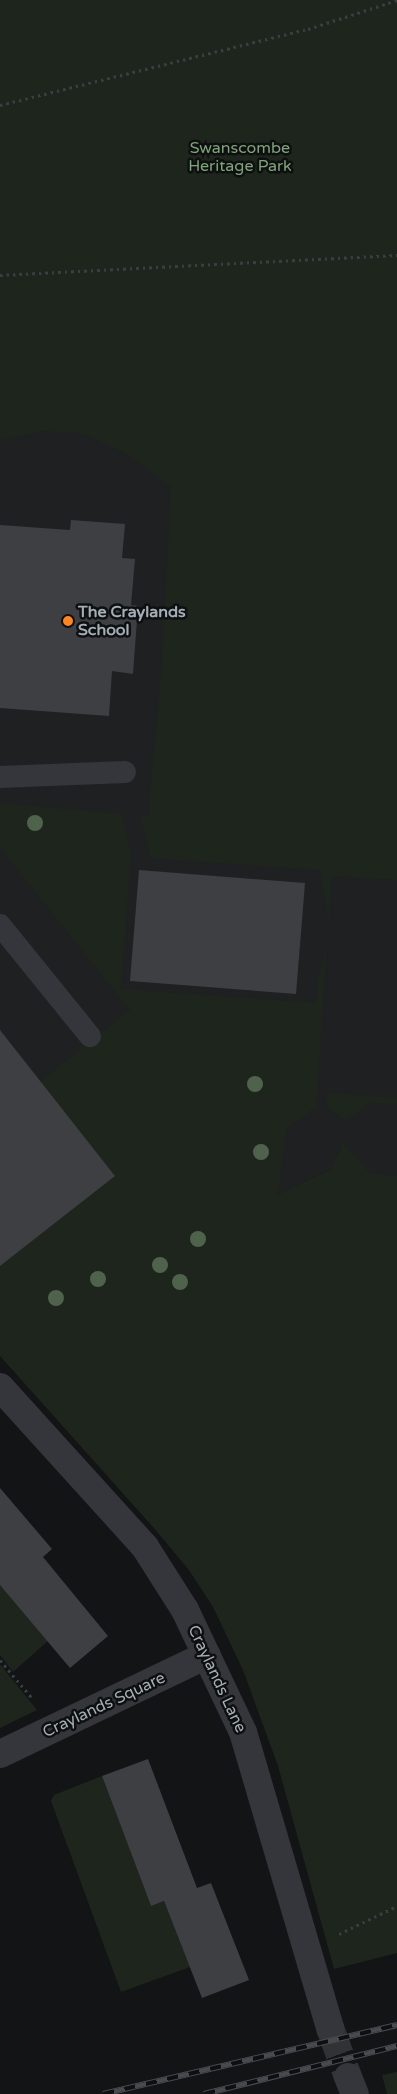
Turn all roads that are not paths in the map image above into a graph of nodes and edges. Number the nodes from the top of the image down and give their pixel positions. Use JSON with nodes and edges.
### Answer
{"nodes":[{"id":1,"x":125,"y":772,"type":"dead end"},
{"id":2,"x":0,"y":777,"type":"edge"},
{"id":3,"x":0,"y":925,"type":"edge"},
{"id":4,"x":90,"y":1036,"type":"dead end"},
{"id":5,"x":0,"y":1387,"type":"edge"},
{"id":6,"x":207,"y":1655,"type":"junction"},
{"id":7,"x":0,"y":1754,"type":"edge"},
{"id":8,"x":330,"y":2028,"type":"tunnel mouth"}],
"edges":[{"from":1,"to":2,"type":"lane"},
{"from":3,"to":4,"type":"lane"},
{"from":5,"to":6,"type":"street","name":"Craylands Lane"},
{"from":6,"to":7,"type":"street","name":"Craylands Square"},
{"from":6,"to":8,"type":"street","name":"Craylands Lane"}]}
